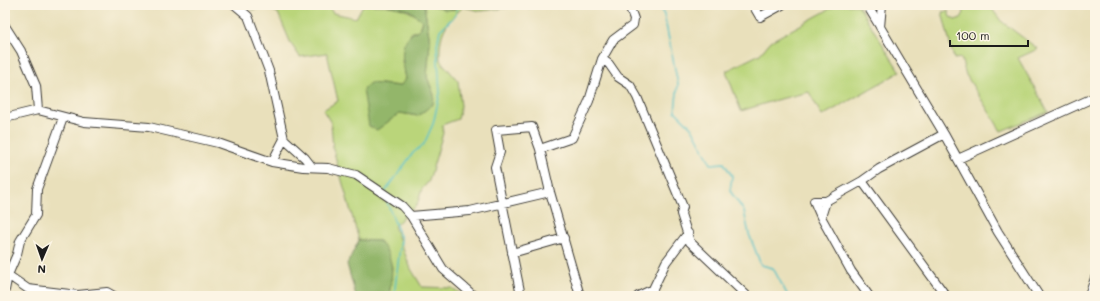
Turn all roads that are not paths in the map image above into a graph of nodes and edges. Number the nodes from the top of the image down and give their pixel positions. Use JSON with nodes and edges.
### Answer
{"nodes":[{"id":1,"x":235,"y":5,"type":"edge"},
{"id":2,"x":636,"y":5,"type":"edge"},
{"id":3,"x":753,"y":5,"type":"edge"},
{"id":4,"x":782,"y":5,"type":"edge"},
{"id":5,"x":867,"y":5,"type":"edge"},
{"id":6,"x":882,"y":5,"type":"edge"},
{"id":7,"x":5,"y":26,"type":"edge"},
{"id":8,"x":880,"y":27,"type":"junction"},
{"id":9,"x":602,"y":59,"type":"junction"},
{"id":10,"x":1095,"y":97,"type":"edge"},
{"id":11,"x":38,"y":110,"type":"junction"},
{"id":12,"x":5,"y":118,"type":"edge"},
{"id":13,"x":63,"y":118,"type":"junction"},
{"id":14,"x":944,"y":134,"type":"junction"},
{"id":15,"x":284,"y":139,"type":"junction"},
{"id":16,"x":540,"y":149,"type":"junction"},
{"id":17,"x":958,"y":160,"type":"junction"},
{"id":18,"x":272,"y":162,"type":"junction"},
{"id":19,"x":312,"y":167,"type":"junction"},
{"id":20,"x":862,"y":181,"type":"junction"},
{"id":21,"x":550,"y":192,"type":"junction"},
{"id":22,"x":503,"y":204,"type":"junction"},
{"id":23,"x":411,"y":216,"type":"junction"},
{"id":24,"x":688,"y":232,"type":"junction"},
{"id":25,"x":564,"y":238,"type":"junction"},
{"id":26,"x":512,"y":254,"type":"junction"},
{"id":27,"x":6,"y":274,"type":"edge"},
{"id":28,"x":1095,"y":278,"type":"edge"},
{"id":29,"x":5,"y":290,"type":"edge"},
{"id":30,"x":114,"y":296,"type":"edge"},
{"id":31,"x":474,"y":296,"type":"edge"},
{"id":32,"x":522,"y":296,"type":"edge"},
{"id":33,"x":580,"y":296,"type":"edge"},
{"id":34,"x":638,"y":296,"type":"edge"},
{"id":35,"x":747,"y":296,"type":"edge"},
{"id":36,"x":869,"y":296,"type":"edge"},
{"id":37,"x":946,"y":296,"type":"edge"},
{"id":38,"x":1039,"y":296,"type":"edge"},
{"id":39,"x":1089,"y":296,"type":"edge"}],
"edges":[{"from":1,"to":15,"type":"street"},
{"from":2,"to":9,"type":"street"},
{"from":3,"to":4,"type":"street"},
{"from":5,"to":8,"type":"street"},
{"from":6,"to":8,"type":"street"},
{"from":7,"to":11,"type":"street"},
{"from":8,"to":14,"type":"street"},
{"from":9,"to":16,"type":"street"},
{"from":9,"to":24,"type":"street"},
{"from":10,"to":17,"type":"street"},
{"from":11,"to":12,"type":"street"},
{"from":11,"to":13,"type":"street"},
{"from":13,"to":18,"type":"street"},
{"from":13,"to":27,"type":"street"},
{"from":14,"to":17,"type":"street"},
{"from":14,"to":20,"type":"street"},
{"from":15,"to":18,"type":"street"},
{"from":15,"to":19,"type":"street"},
{"from":16,"to":21,"type":"street"},
{"from":16,"to":22,"type":"street"},
{"from":17,"to":38,"type":"street"},
{"from":18,"to":19,"type":"street"},
{"from":19,"to":23,"type":"street"},
{"from":20,"to":36,"type":"street"},
{"from":20,"to":37,"type":"street"},
{"from":21,"to":22,"type":"street"},
{"from":21,"to":25,"type":"street"},
{"from":22,"to":23,"type":"street"},
{"from":22,"to":26,"type":"street"},
{"from":23,"to":31,"type":"street"},
{"from":24,"to":34,"type":"street"},
{"from":24,"to":35,"type":"street"},
{"from":25,"to":26,"type":"street"},
{"from":25,"to":33,"type":"street"},
{"from":26,"to":32,"type":"street"},
{"from":27,"to":29,"type":"street"},
{"from":27,"to":30,"type":"street"},
{"from":28,"to":39,"type":"street"}]}
